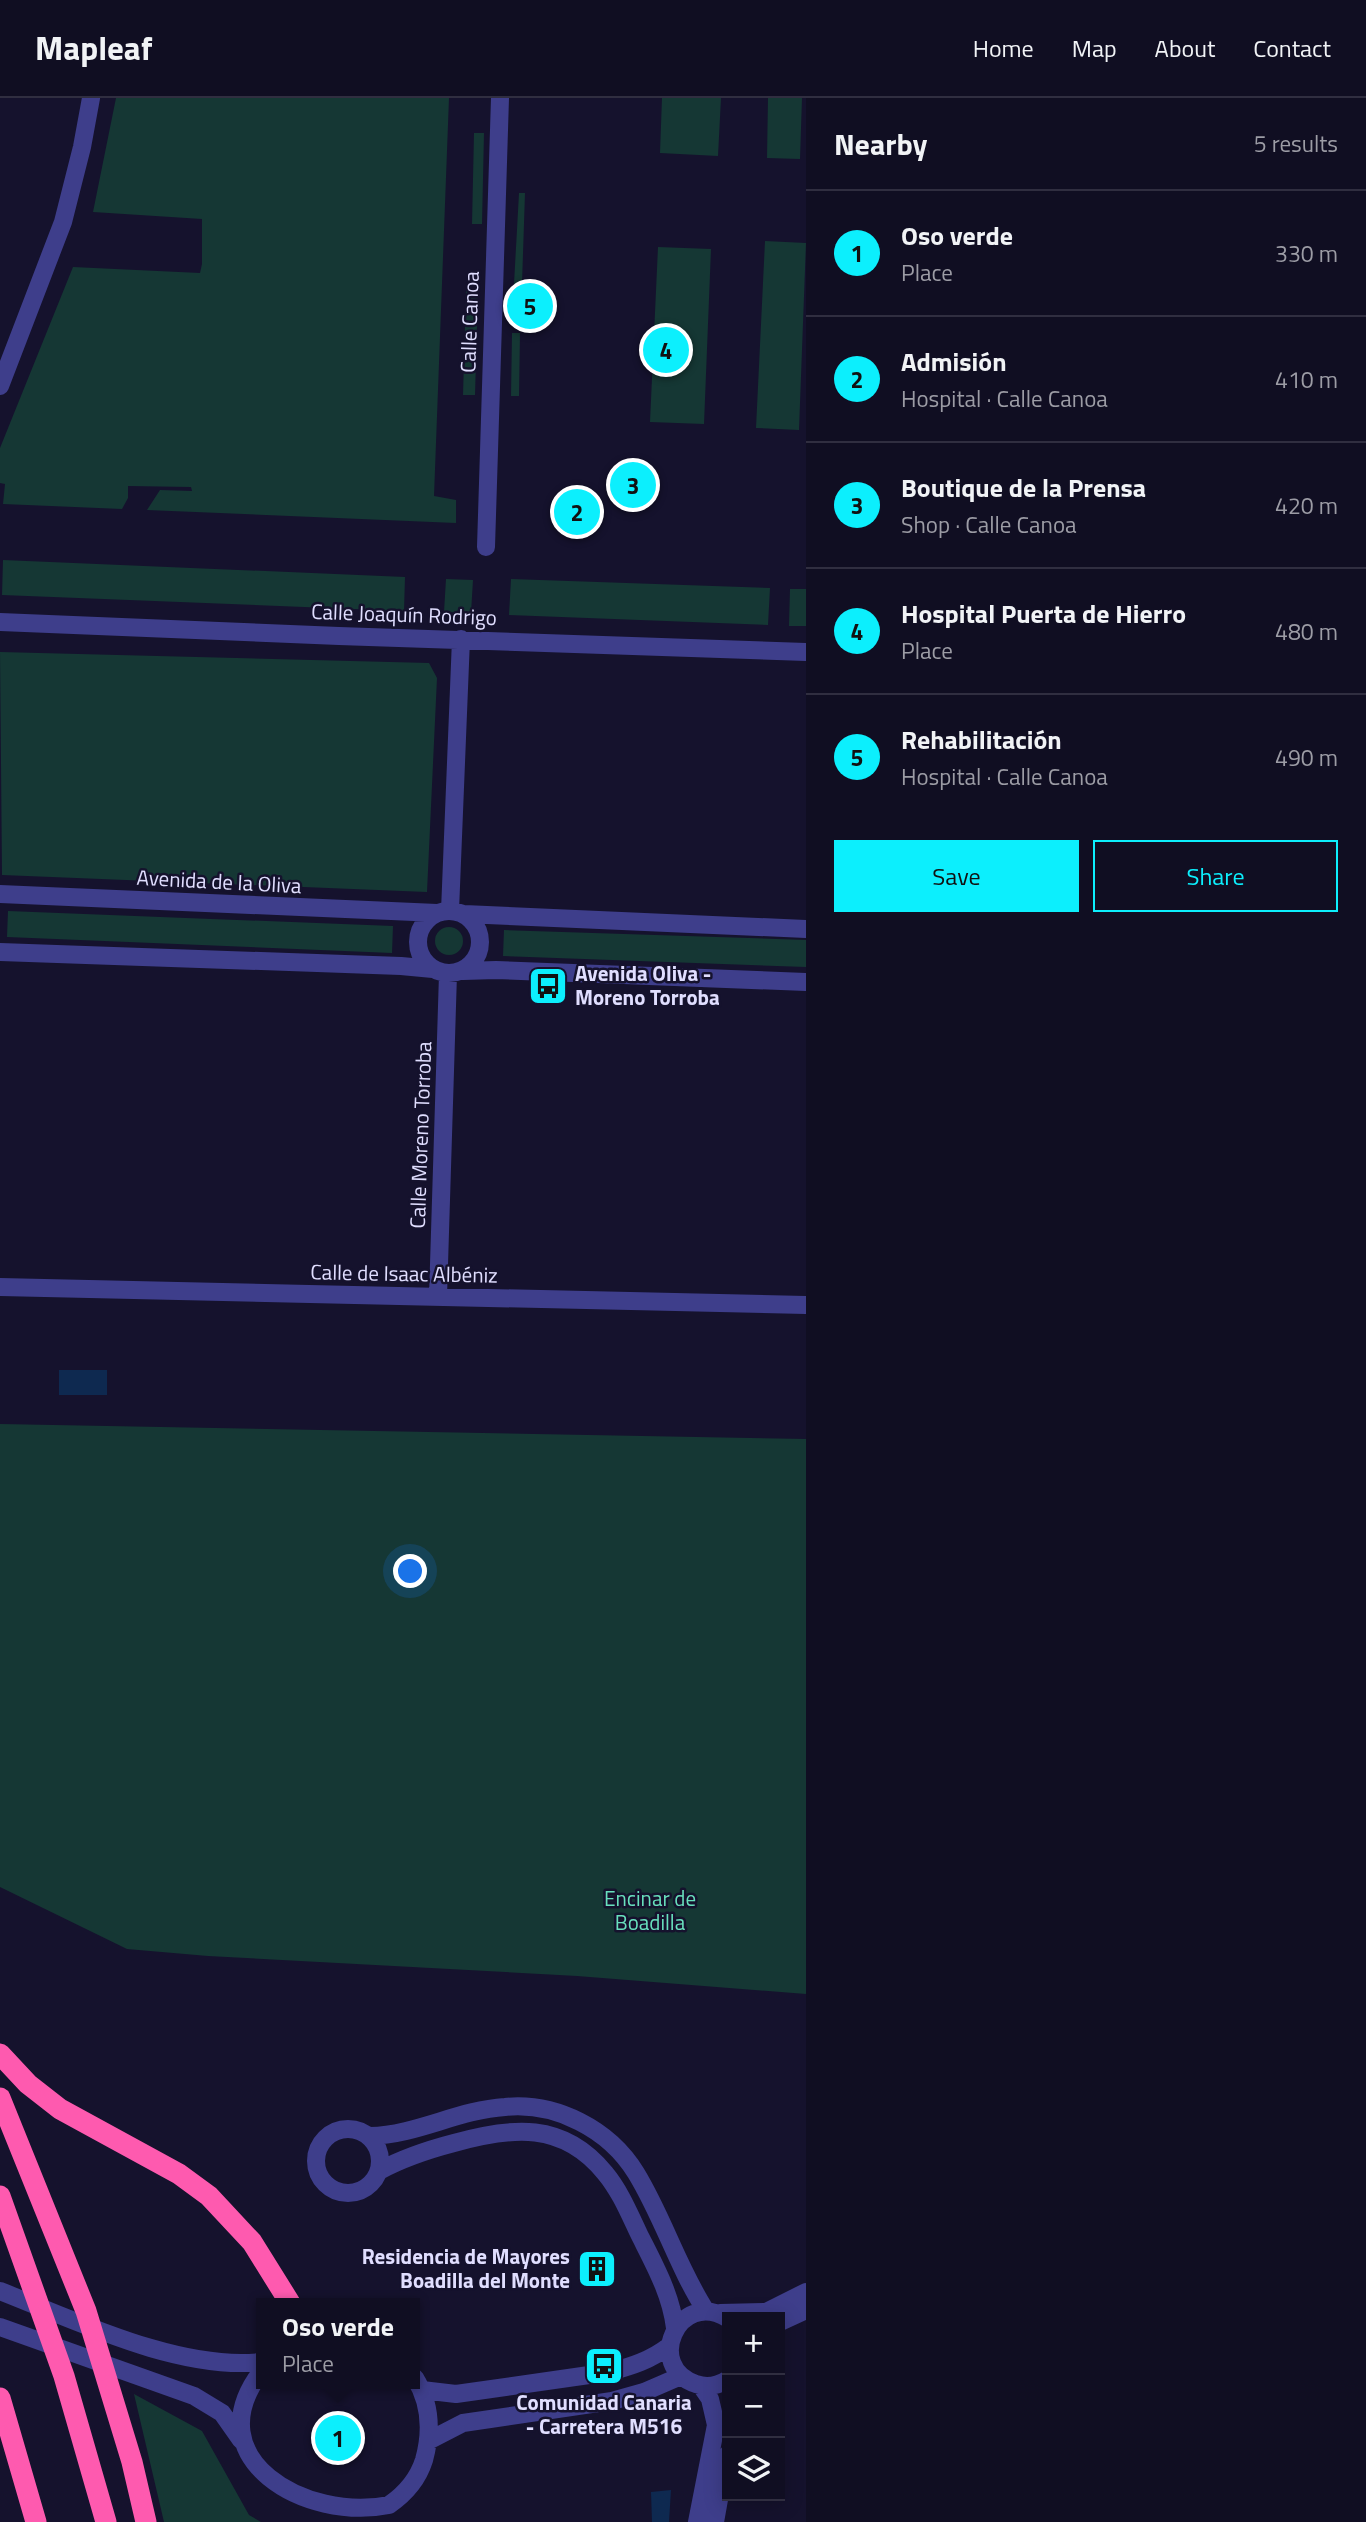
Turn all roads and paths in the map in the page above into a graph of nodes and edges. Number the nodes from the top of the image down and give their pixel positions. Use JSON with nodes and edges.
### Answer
{"nodes":[{"id":1,"x":91,"y":98,"type":"edge"},
{"id":2,"x":498,"y":98,"type":"edge"},
{"id":3,"x":0,"y":386,"type":"edge"},
{"id":4,"x":481,"y":547,"type":"dead end"},
{"id":5,"x":0,"y":622,"type":"edge"},
{"id":6,"x":461,"y":639,"type":"junction"},
{"id":7,"x":806,"y":652,"type":"edge"},
{"id":8,"x":0,"y":894,"type":"edge"},
{"id":9,"x":450,"y":913,"type":"junction"},
{"id":10,"x":806,"y":929,"type":"edge"},
{"id":11,"x":0,"y":952,"type":"edge"},
{"id":12,"x":448,"y":971,"type":"junction"},
{"id":13,"x":806,"y":982,"type":"edge"},
{"id":14,"x":0,"y":1287,"type":"edge"},
{"id":15,"x":438,"y":1297,"type":"junction"},
{"id":16,"x":806,"y":1306,"type":"edge"},
{"id":17,"x":0,"y":2053,"type":"edge"},
{"id":18,"x":0,"y":2098,"type":"edge"},
{"id":19,"x":370,"y":2136,"type":"junction"},
{"id":20,"x":379,"y":2171,"type":"junction"},
{"id":21,"x":0,"y":2196,"type":"edge"},
{"id":22,"x":0,"y":2291,"type":"edge"},
{"id":23,"x":806,"y":2291,"type":"edge"},
{"id":24,"x":287,"y":2298,"type":"edge"},
{"id":25,"x":806,"y":2310,"type":"edge"},
{"id":26,"x":718,"y":2314,"type":"edge"},
{"id":27,"x":785,"y":2320,"type":"edge"},
{"id":28,"x":0,"y":2327,"type":"edge"},
{"id":29,"x":675,"y":2328,"type":"junction"},
{"id":30,"x":669,"y":2347,"type":"junction"},
{"id":31,"x":256,"y":2362,"type":"edge"},
{"id":32,"x":681,"y":2376,"type":"junction"},
{"id":33,"x":256,"y":2379,"type":"edge"},
{"id":34,"x":722,"y":2381,"type":"edge"},
{"id":35,"x":420,"y":2384,"type":"edge"},
{"id":36,"x":701,"y":2386,"type":"junction"},
{"id":37,"x":420,"y":2387,"type":"edge"},
{"id":38,"x":0,"y":2398,"type":"edge"},
{"id":39,"x":241,"y":2440,"type":"junction"},
{"id":40,"x":430,"y":2440,"type":"junction"},
{"id":41,"x":722,"y":2483,"type":"edge"},
{"id":42,"x":282,"y":2506,"type":"dead end"},
{"id":43,"x":379,"y":2517,"type":"edge"},
{"id":44,"x":36,"y":2522,"type":"edge"},
{"id":45,"x":106,"y":2522,"type":"edge"},
{"id":46,"x":146,"y":2522,"type":"edge"},
{"id":47,"x":330,"y":2522,"type":"edge"},
{"id":48,"x":697,"y":2522,"type":"edge"},
{"id":49,"x":715,"y":2522,"type":"edge"}],
"edges":[{"from":1,"to":3,"type":"street"},
{"from":2,"to":4,"type":"street","name":"Calle Canoa"},
{"from":5,"to":6,"type":"street","name":"Calle Joaquín Rodrigo"},
{"from":6,"to":7,"type":"street","name":"Calle Joaquín Rodrigo"},
{"from":6,"to":9,"type":"street"},
{"from":8,"to":9,"type":"street","name":"Avenida de la Oliva"},
{"from":9,"to":10,"type":"street","name":"Avenida de la Oliva"},
{"from":9,"to":12,"type":"street"},
{"from":9,"to":12,"type":"street"},
{"from":11,"to":12,"type":"street"},
{"from":12,"to":13,"type":"street"},
{"from":12,"to":15,"type":"street","name":"Calle Moreno Torroba"},
{"from":14,"to":15,"type":"street","name":"Calle de Isaac Albéniz"},
{"from":15,"to":16,"type":"street","name":"Calle de Isaac Albéniz"},
{"from":17,"to":24,"type":"highway"},
{"from":18,"to":46,"type":"highway"},
{"from":19,"to":20,"type":"street"},
{"from":19,"to":20,"type":"street"},
{"from":19,"to":26,"type":"street"},
{"from":20,"to":29,"type":"street"},
{"from":21,"to":45,"type":"highway"},
{"from":22,"to":31,"type":"street"},
{"from":23,"to":26,"type":"street"},
{"from":25,"to":27,"type":"street"},
{"from":26,"to":29,"type":"street"},
{"from":28,"to":39,"type":"street"},
{"from":29,"to":30,"type":"street"},
{"from":30,"to":32,"type":"street"},
{"from":30,"to":35,"type":"street"},
{"from":32,"to":36,"type":"street"},
{"from":32,"to":40,"type":"street"},
{"from":33,"to":39,"type":"street"},
{"from":34,"to":36,"type":"street"},
{"from":36,"to":48,"type":"street"},
{"from":37,"to":40,"type":"street"},
{"from":38,"to":44,"type":"highway"},
{"from":39,"to":42,"type":"street"},
{"from":40,"to":43,"type":"street"},
{"from":41,"to":49,"type":"street"},
{"from":43,"to":47,"type":"street"}]}
